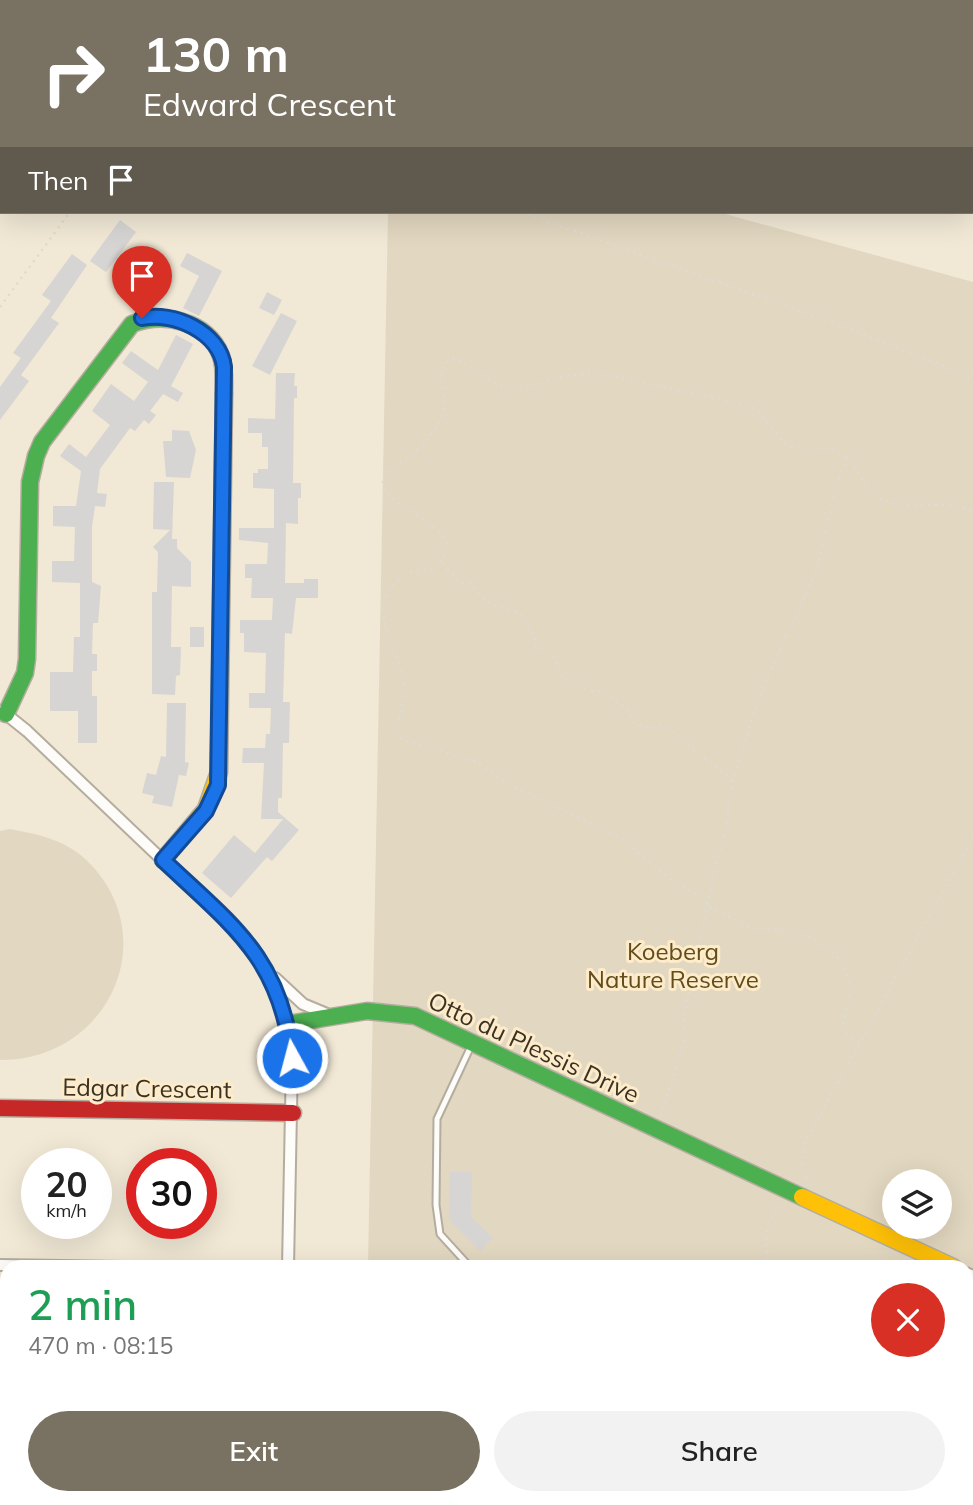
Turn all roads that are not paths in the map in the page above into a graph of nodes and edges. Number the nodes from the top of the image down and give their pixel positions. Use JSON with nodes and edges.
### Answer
{"nodes":[{"id":1,"x":3,"y":712,"type":"edge"},
{"id":2,"x":163,"y":860,"type":"junction"},
{"id":3,"x":268,"y":971,"type":"junction"},
{"id":4,"x":332,"y":1015,"type":"junction"},
{"id":5,"x":288,"y":1024,"type":"junction"},
{"id":6,"x":473,"y":1042,"type":"junction"},
{"id":7,"x":0,"y":1108,"type":"edge"},
{"id":8,"x":293,"y":1113,"type":"junction"},
{"id":9,"x":288,"y":1260,"type":"edge"},
{"id":10,"x":464,"y":1260,"type":"edge"},
{"id":11,"x":938,"y":1260,"type":"edge"}],
"edges":[{"from":1,"to":2,"type":"street"},
{"from":1,"to":2,"type":"street"},
{"from":2,"to":3,"type":"street"},
{"from":3,"to":4,"type":"street"},
{"from":3,"to":5,"type":"street"},
{"from":4,"to":5,"type":"street","name":"Otto du Plessis Drive"},
{"from":4,"to":6,"type":"street","name":"Otto du Plessis Drive"},
{"from":5,"to":8,"type":"street"},
{"from":6,"to":10,"type":"lane"},
{"from":6,"to":11,"type":"street","name":"Otto du Plessis Drive"},
{"from":7,"to":8,"type":"street","name":"Edgar Crescent"},
{"from":8,"to":9,"type":"street"}]}
